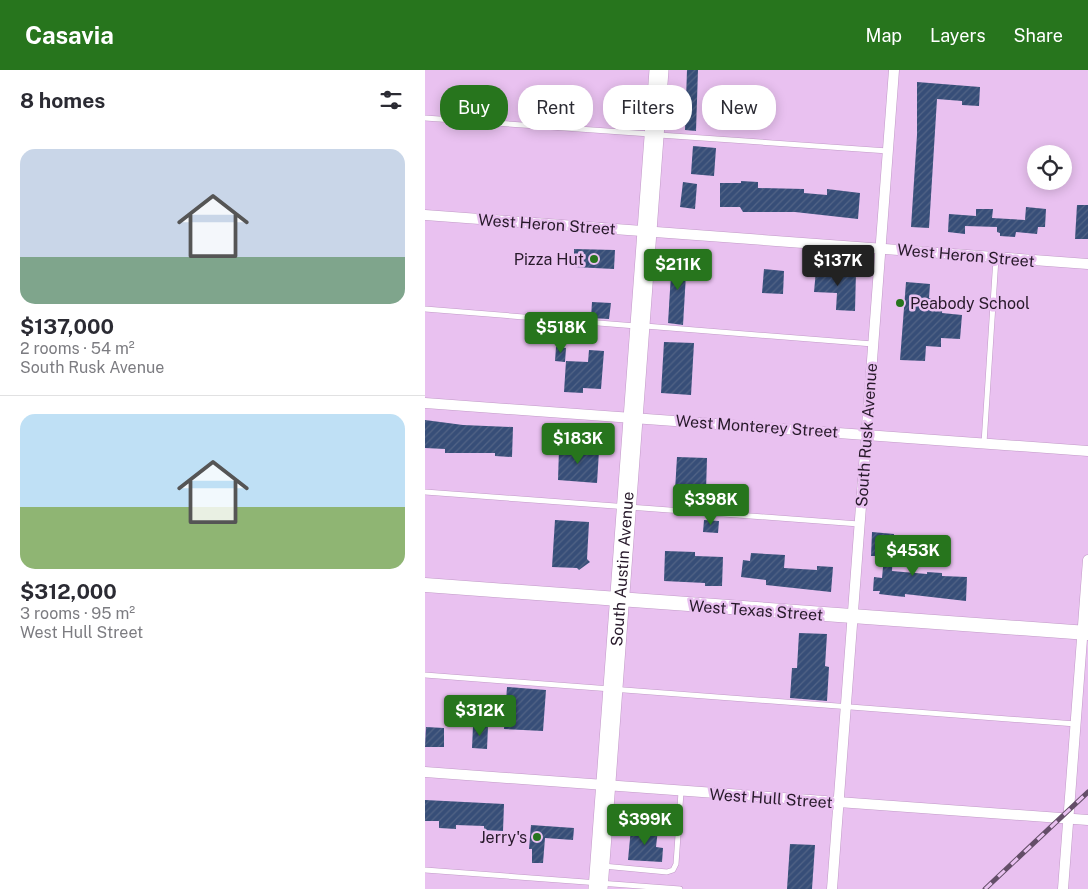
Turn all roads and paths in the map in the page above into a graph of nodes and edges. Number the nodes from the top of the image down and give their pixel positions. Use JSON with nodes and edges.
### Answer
{"nodes":[{"id":1,"x":659,"y":70,"type":"edge"},
{"id":2,"x":894,"y":70,"type":"edge"},
{"id":3,"x":425,"y":118,"type":"edge"},
{"id":4,"x":654,"y":134,"type":"junction"},
{"id":5,"x":887,"y":151,"type":"junction"},
{"id":6,"x":425,"y":215,"type":"edge"},
{"id":7,"x":645,"y":231,"type":"junction"},
{"id":8,"x":880,"y":248,"type":"junction"},
{"id":9,"x":996,"y":257,"type":"junction"},
{"id":10,"x":1088,"y":264,"type":"edge"},
{"id":11,"x":425,"y":309,"type":"edge"},
{"id":12,"x":639,"y":326,"type":"junction"},
{"id":13,"x":873,"y":344,"type":"junction"},
{"id":14,"x":425,"y":403,"type":"edge"},
{"id":15,"x":632,"y":417,"type":"junction"},
{"id":16,"x":866,"y":433,"type":"junction"},
{"id":17,"x":984,"y":442,"type":"junction"},
{"id":18,"x":1088,"y":450,"type":"edge"},
{"id":19,"x":425,"y":492,"type":"edge"},
{"id":20,"x":626,"y":505,"type":"junction"},
{"id":21,"x":859,"y":524,"type":"junction"},
{"id":22,"x":1088,"y":560,"type":"edge"},
{"id":23,"x":425,"y":586,"type":"edge"},
{"id":24,"x":619,"y":601,"type":"junction"},
{"id":25,"x":852,"y":617,"type":"junction"},
{"id":26,"x":1086,"y":633,"type":"edge"},
{"id":27,"x":425,"y":675,"type":"edge"},
{"id":28,"x":613,"y":689,"type":"junction"},
{"id":29,"x":846,"y":707,"type":"junction"},
{"id":30,"x":1077,"y":724,"type":"junction"},
{"id":31,"x":425,"y":772,"type":"edge"},
{"id":32,"x":605,"y":786,"type":"junction"},
{"id":33,"x":681,"y":792,"type":"junction"},
{"id":34,"x":839,"y":803,"type":"junction"},
{"id":35,"x":1069,"y":818,"type":"junction"},
{"id":36,"x":1088,"y":820,"type":"edge"},
{"id":37,"x":425,"y":870,"type":"edge"},
{"id":38,"x":598,"y":879,"type":"edge"},
{"id":39,"x":680,"y":889,"type":"edge"},
{"id":40,"x":832,"y":889,"type":"edge"},
{"id":41,"x":1063,"y":889,"type":"edge"}],
"edges":[{"from":1,"to":4,"type":"highway","name":"South Austin Avenue"},
{"from":2,"to":5,"type":"street","name":"South Rusk Avenue"},
{"from":3,"to":4,"type":"lane"},
{"from":4,"to":5,"type":"lane"},
{"from":4,"to":7,"type":"highway","name":"South Austin Avenue"},
{"from":5,"to":8,"type":"street","name":"South Rusk Avenue"},
{"from":6,"to":7,"type":"street","name":"West Heron Street"},
{"from":7,"to":8,"type":"street","name":"West Heron Street"},
{"from":7,"to":12,"type":"highway","name":"South Austin Avenue"},
{"from":8,"to":9,"type":"street","name":"West Heron Street"},
{"from":8,"to":13,"type":"street","name":"South Rusk Avenue"},
{"from":9,"to":10,"type":"street","name":"West Heron Street"},
{"from":9,"to":17,"type":"lane"},
{"from":11,"to":12,"type":"lane"},
{"from":12,"to":13,"type":"lane"},
{"from":12,"to":15,"type":"highway","name":"South Austin Avenue"},
{"from":13,"to":16,"type":"street","name":"South Rusk Avenue"},
{"from":14,"to":15,"type":"street","name":"West Monterey Street"},
{"from":15,"to":16,"type":"street","name":"West Monterey Street"},
{"from":15,"to":20,"type":"highway","name":"South Austin Avenue"},
{"from":16,"to":17,"type":"street","name":"West Monterey Street"},
{"from":16,"to":21,"type":"street","name":"South Rusk Avenue"},
{"from":17,"to":18,"type":"street","name":"West Monterey Street"},
{"from":19,"to":20,"type":"lane"},
{"from":20,"to":21,"type":"lane"},
{"from":20,"to":24,"type":"highway","name":"South Austin Avenue"},
{"from":21,"to":25,"type":"street","name":"South Rusk Avenue"},
{"from":22,"to":26,"type":"street"},
{"from":23,"to":24,"type":"street","name":"West Texas Street"},
{"from":24,"to":25,"type":"street","name":"West Texas Street"},
{"from":24,"to":28,"type":"highway","name":"South Austin Avenue"},
{"from":25,"to":26,"type":"street","name":"West Texas Street"},
{"from":25,"to":29,"type":"street","name":"South Rusk Avenue"},
{"from":26,"to":30,"type":"street"},
{"from":27,"to":28,"type":"lane"},
{"from":28,"to":29,"type":"lane"},
{"from":28,"to":32,"type":"highway","name":"South Austin Avenue"},
{"from":29,"to":30,"type":"lane"},
{"from":29,"to":34,"type":"street","name":"South Rusk Avenue"},
{"from":30,"to":35,"type":"street"},
{"from":31,"to":32,"type":"street","name":"West Hull Street"},
{"from":32,"to":33,"type":"street","name":"West Hull Street"},
{"from":32,"to":38,"type":"highway","name":"South Austin Avenue"},
{"from":33,"to":34,"type":"street","name":"West Hull Street"},
{"from":33,"to":38,"type":"lane"},
{"from":34,"to":35,"type":"street","name":"West Hull Street"},
{"from":34,"to":40,"type":"street","name":"South Rusk Avenue"},
{"from":35,"to":36,"type":"street","name":"West Hull Street"},
{"from":35,"to":41,"type":"street"},
{"from":37,"to":38,"type":"lane"},
{"from":38,"to":39,"type":"lane"}]}
